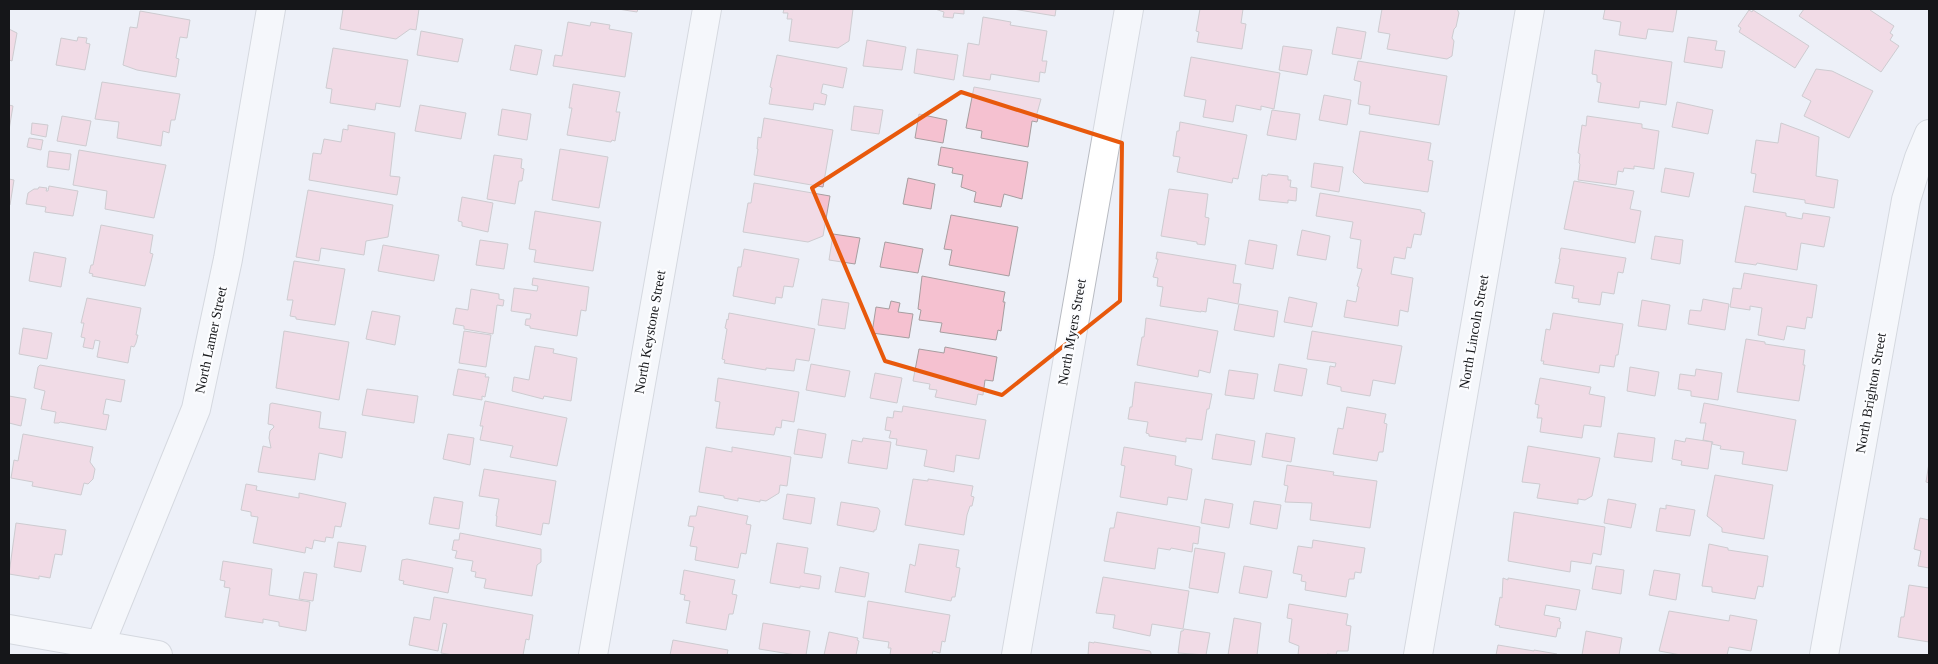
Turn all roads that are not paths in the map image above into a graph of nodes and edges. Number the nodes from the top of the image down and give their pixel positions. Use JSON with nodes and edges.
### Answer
{"nodes":[{"id":1,"x":271,"y":9,"type":"edge"},
{"id":2,"x":707,"y":9,"type":"edge"},
{"id":3,"x":1129,"y":9,"type":"edge"},
{"id":4,"x":1530,"y":9,"type":"edge"},
{"id":5,"x":1929,"y":134,"type":"edge"},
{"id":6,"x":9,"y":629,"type":"edge"},
{"id":7,"x":99,"y":650,"type":"edge"},
{"id":8,"x":158,"y":655,"type":"edge"},
{"id":9,"x":593,"y":655,"type":"edge"},
{"id":10,"x":1016,"y":655,"type":"edge"},
{"id":11,"x":1418,"y":655,"type":"edge"},
{"id":12,"x":1824,"y":655,"type":"edge"}],
"edges":[{"from":1,"to":7,"type":"street","name":"North Lamer Street"},
{"from":2,"to":9,"type":"street","name":"North Keystone Street"},
{"from":3,"to":10,"type":"street","name":"North Myers Street"},
{"from":4,"to":11,"type":"street","name":"North Lincoln Street"},
{"from":5,"to":12,"type":"street","name":"North Brighton Street"},
{"from":6,"to":7,"type":"street"},
{"from":7,"to":8,"type":"street"}]}
